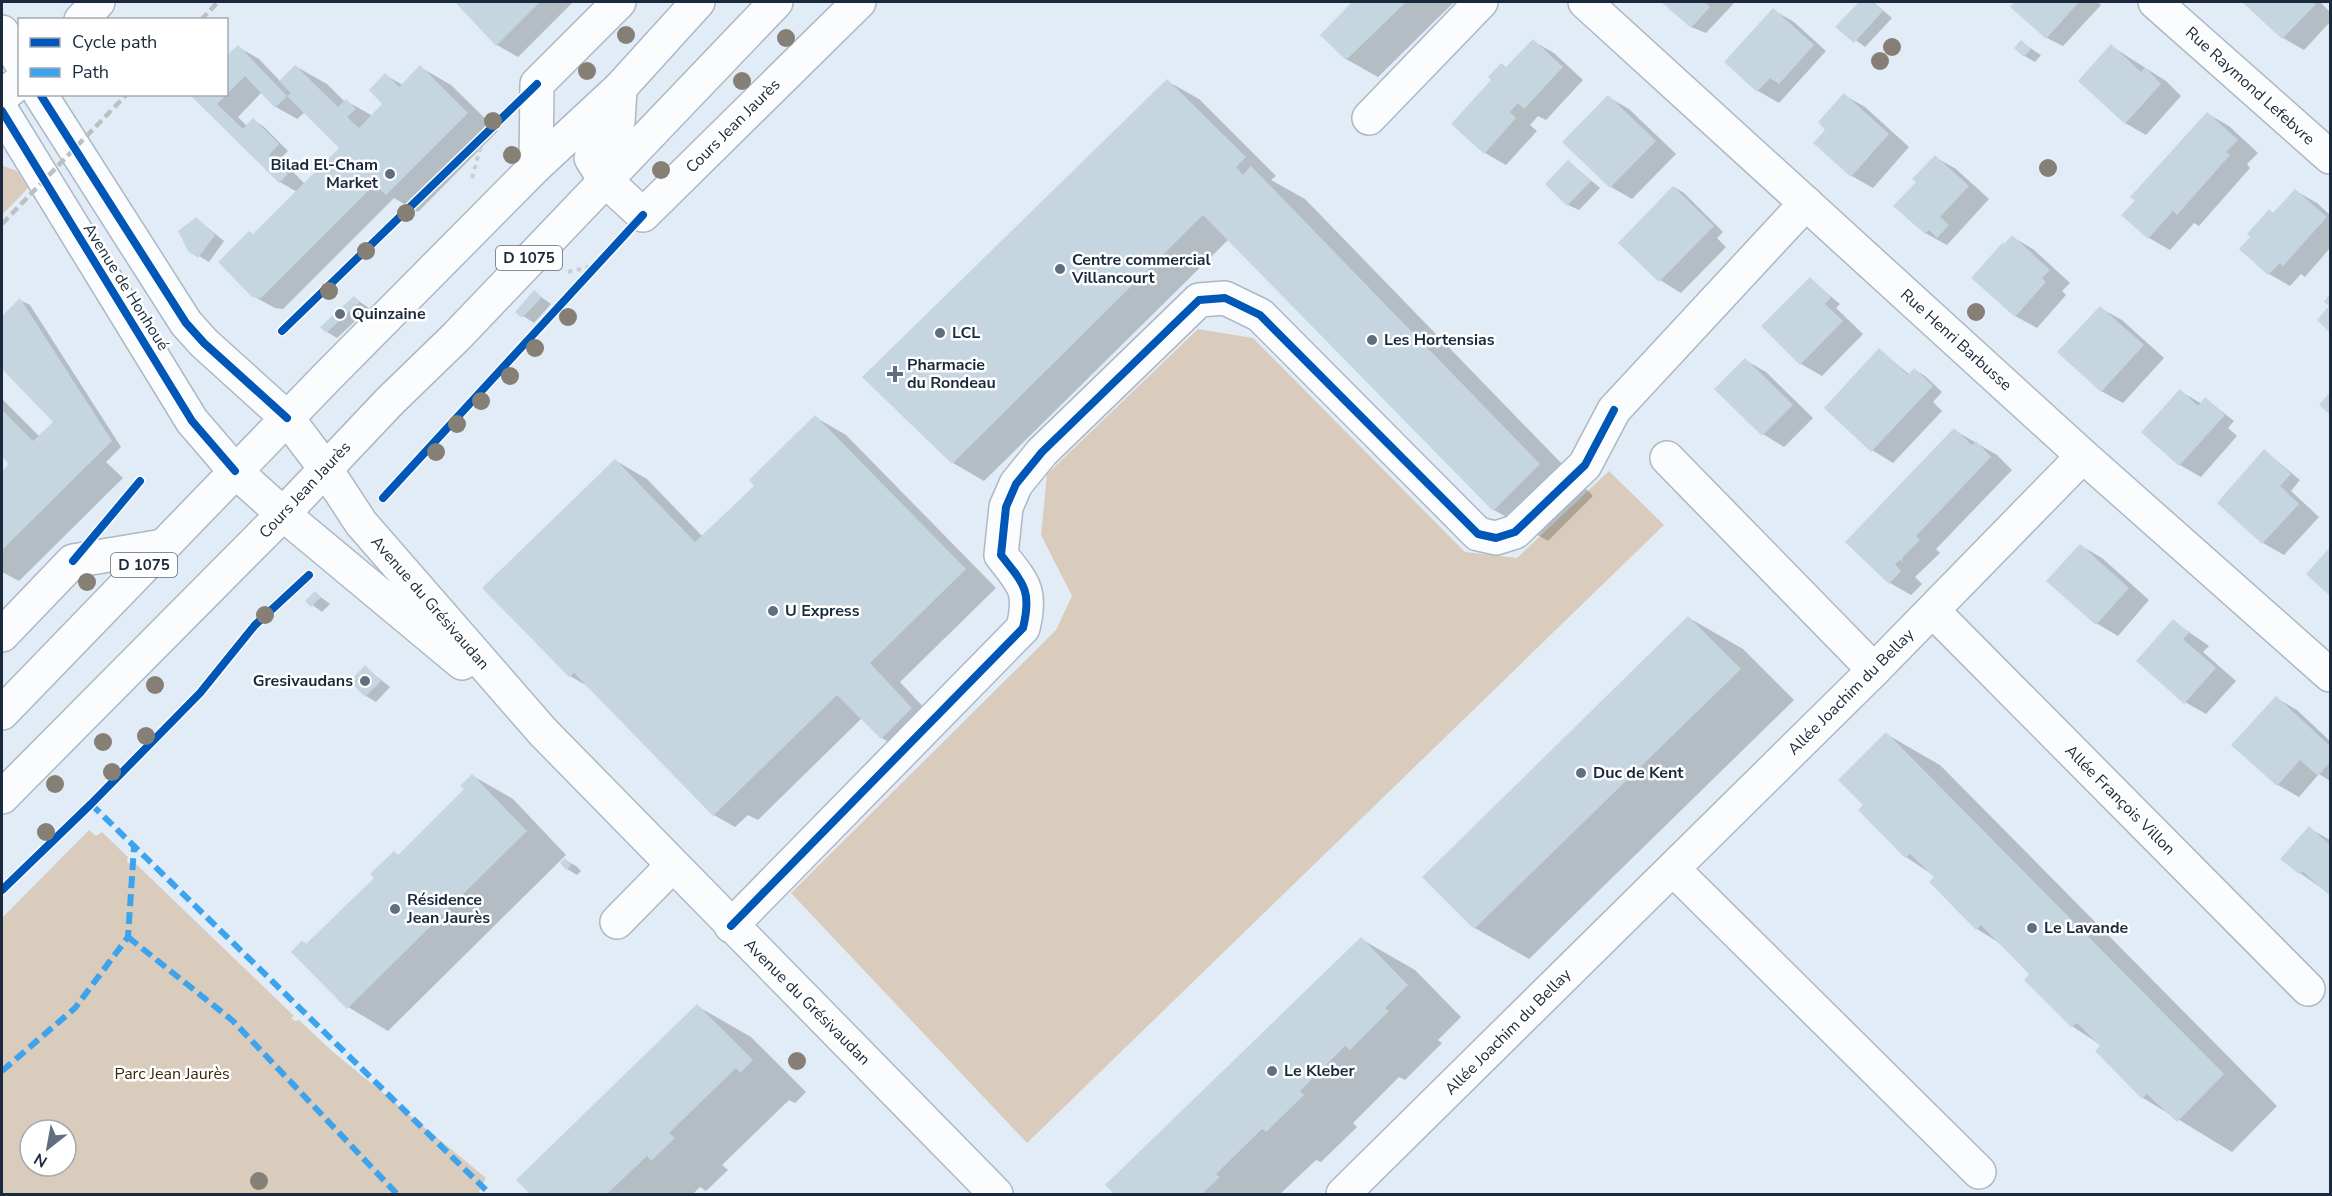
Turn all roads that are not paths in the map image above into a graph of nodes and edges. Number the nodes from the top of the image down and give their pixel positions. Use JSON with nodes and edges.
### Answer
{"nodes":[{"id":1,"x":98,"y":2,"type":"edge"},
{"id":2,"x":619,"y":2,"type":"edge"},
{"id":3,"x":698,"y":2,"type":"edge"},
{"id":4,"x":776,"y":2,"type":"edge"},
{"id":5,"x":859,"y":2,"type":"edge"},
{"id":6,"x":1481,"y":2,"type":"edge"},
{"id":7,"x":1585,"y":2,"type":"edge"},
{"id":8,"x":2168,"y":6,"type":"edge"},
{"id":9,"x":83,"y":18,"type":"edge"},
{"id":10,"x":2,"y":32,"type":"edge"},
{"id":11,"x":18,"y":59,"type":"edge"},
{"id":12,"x":18,"y":83,"type":"edge"},
{"id":13,"x":620,"y":88,"type":"junction"},
{"id":14,"x":2,"y":96,"type":"edge"},
{"id":15,"x":41,"y":96,"type":"edge"},
{"id":16,"x":2,"y":111,"type":"edge"},
{"id":17,"x":1369,"y":118,"type":"dead end"},
{"id":18,"x":2331,"y":157,"type":"edge"},
{"id":19,"x":536,"y":166,"type":"junction"},
{"id":20,"x":605,"y":180,"type":"junction"},
{"id":21,"x":1806,"y":203,"type":"junction"},
{"id":22,"x":186,"y":323,"type":"junction"},
{"id":23,"x":147,"y":348,"type":"junction"},
{"id":24,"x":287,"y":418,"type":"junction"},
{"id":25,"x":2083,"y":456,"type":"junction"},
{"id":26,"x":1667,"y":458,"type":"dead end"},
{"id":27,"x":325,"y":468,"type":"junction"},
{"id":28,"x":235,"y":471,"type":"junction"},
{"id":29,"x":259,"y":493,"type":"joint"},
{"id":30,"x":283,"y":514,"type":"junction"},
{"id":31,"x":163,"y":546,"type":"junction"},
{"id":32,"x":1942,"y":601,"type":"junction"},
{"id":33,"x":2,"y":635,"type":"edge"},
{"id":34,"x":1874,"y":670,"type":"junction"},
{"id":35,"x":2331,"y":675,"type":"edge"},
{"id":36,"x":2,"y":713,"type":"edge"},
{"id":37,"x":543,"y":732,"type":"junction"},
{"id":38,"x":2,"y":798,"type":"edge"},
{"id":39,"x":673,"y":865,"type":"junction"},
{"id":40,"x":1673,"y":869,"type":"junction"},
{"id":41,"x":617,"y":921,"type":"dead end"},
{"id":42,"x":731,"y":926,"type":"junction"},
{"id":43,"x":2308,"y":989,"type":"dead end"},
{"id":44,"x":1979,"y":1172,"type":"dead end"},
{"id":45,"x":996,"y":1194,"type":"edge"},
{"id":46,"x":1343,"y":1194,"type":"edge"}],
"edges":[{"from":1,"to":9,"type":"street"},
{"from":2,"to":19,"type":"street"},
{"from":3,"to":13,"type":"street","number":"D 1075"},
{"from":4,"to":20,"type":"street","name":"Cours Jean Jaurès","number":"D 1075"},
{"from":5,"to":20,"type":"street","name":"Cours Jean Jaurès"},
{"from":6,"to":17,"type":"street"},
{"from":7,"to":21,"type":"street","name":"Rue Henri Barbusse"},
{"from":8,"to":18,"type":"street","name":"Rue Raymond Lefebvre"},
{"from":10,"to":11,"type":"street"},
{"from":12,"to":14,"type":"street"},
{"from":13,"to":19,"type":"street","number":"D 1075"},
{"from":13,"to":20,"type":"street"},
{"from":15,"to":22,"type":"street","name":"Avenue de Honhoué"},
{"from":16,"to":23,"type":"street","name":"Avenue de Honhoué"},
{"from":19,"to":24,"type":"street","number":"D 1075"},
{"from":20,"to":27,"type":"street","name":"Cours Jean Jaurès","number":"D 1075"},
{"from":21,"to":25,"type":"street","name":"Rue Henri Barbusse"},
{"from":21,"to":42,"type":"street"},
{"from":22,"to":23,"type":"street"},
{"from":22,"to":24,"type":"street","name":"Avenue de Honhoué"},
{"from":23,"to":28,"type":"street","name":"Avenue de Honhoué"},
{"from":24,"to":27,"type":"street","name":"Avenue de Honhoué"},
{"from":24,"to":28,"type":"street","number":"D 1075"},
{"from":25,"to":32,"type":"street","name":"Allée Joachim du Bellay"},
{"from":25,"to":35,"type":"street","name":"Rue Henri Barbusse"},
{"from":26,"to":34,"type":"street"},
{"from":27,"to":30,"type":"street","name":"Cours Jean Jaurès","number":"D 1075"},
{"from":27,"to":37,"type":"street","name":"Avenue du Grésivaudan"},
{"from":28,"to":29,"type":"street","name":"Avenue de Honhoué"},
{"from":28,"to":31,"type":"street","number":"D 1075"},
{"from":29,"to":30,"type":"street","name":"Avenue du Grésivaudan"},
{"from":30,"to":37,"type":"street","name":"Avenue du Grésivaudan"},
{"from":30,"to":38,"type":"street","name":"Cours Jean Jaurès","number":"D 1075"},
{"from":31,"to":33,"type":"street"},
{"from":31,"to":36,"type":"street","number":"D 1075"},
{"from":32,"to":34,"type":"street","name":"Allée Joachim du Bellay"},
{"from":32,"to":43,"type":"street","name":"Allée François Villon"},
{"from":34,"to":40,"type":"street","name":"Allée Joachim du Bellay"},
{"from":37,"to":39,"type":"street","name":"Avenue du Grésivaudan"},
{"from":39,"to":41,"type":"street"},
{"from":39,"to":42,"type":"street","name":"Avenue du Grésivaudan"},
{"from":40,"to":44,"type":"street"},
{"from":40,"to":46,"type":"street","name":"Allée Joachim du Bellay"},
{"from":42,"to":45,"type":"street","name":"Avenue du Grésivaudan"}]}
